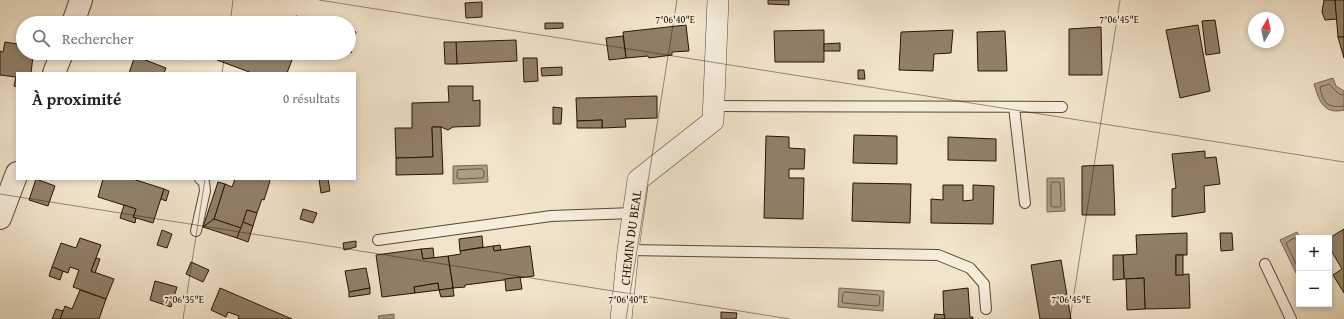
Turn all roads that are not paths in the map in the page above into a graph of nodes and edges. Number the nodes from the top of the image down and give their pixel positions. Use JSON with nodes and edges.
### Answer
{"nodes":[{"id":1,"x":81,"y":0,"type":"edge"},
{"id":2,"x":718,"y":0,"type":"edge"},
{"id":3,"x":75,"y":16,"type":"edge"},
{"id":4,"x":59,"y":60,"type":"edge"},
{"id":5,"x":54,"y":72,"type":"edge"},
{"id":6,"x":714,"y":106,"type":"junction"},
{"id":7,"x":1014,"y":107,"type":"junction"},
{"id":8,"x":1062,"y":107,"type":"dead end"},
{"id":9,"x":16,"y":176,"type":"edge"},
{"id":10,"x":201,"y":180,"type":"edge"},
{"id":11,"x":1024,"y":203,"type":"dead end"},
{"id":12,"x":633,"y":212,"type":"junction"},
{"id":13,"x":0,"y":218,"type":"edge"},
{"id":14,"x":196,"y":231,"type":"dead end"},
{"id":15,"x":378,"y":240,"type":"dead end"},
{"id":16,"x":628,"y":250,"type":"junction"},
{"id":17,"x":1265,"y":264,"type":"dead end"},
{"id":18,"x":986,"y":309,"type":"dead end"},
{"id":19,"x":621,"y":319,"type":"edge"},
{"id":20,"x":1291,"y":319,"type":"edge"}],
"edges":[{"from":1,"to":3,"type":"street"},
{"from":2,"to":6,"type":"street","name":"CHEMIN DU BEAL"},
{"from":4,"to":5,"type":"street"},
{"from":6,"to":7,"type":"lane"},
{"from":6,"to":12,"type":"street","name":"CHEMIN DU BEAL"},
{"from":7,"to":8,"type":"lane"},
{"from":7,"to":11,"type":"lane"},
{"from":9,"to":13,"type":"street"},
{"from":10,"to":14,"type":"lane"},
{"from":12,"to":15,"type":"lane"},
{"from":12,"to":16,"type":"street","name":"CHEMIN DU BEAL"},
{"from":16,"to":18,"type":"lane"},
{"from":16,"to":19,"type":"street","name":"CHEMIN DU BEAL"},
{"from":17,"to":20,"type":"lane"}]}
